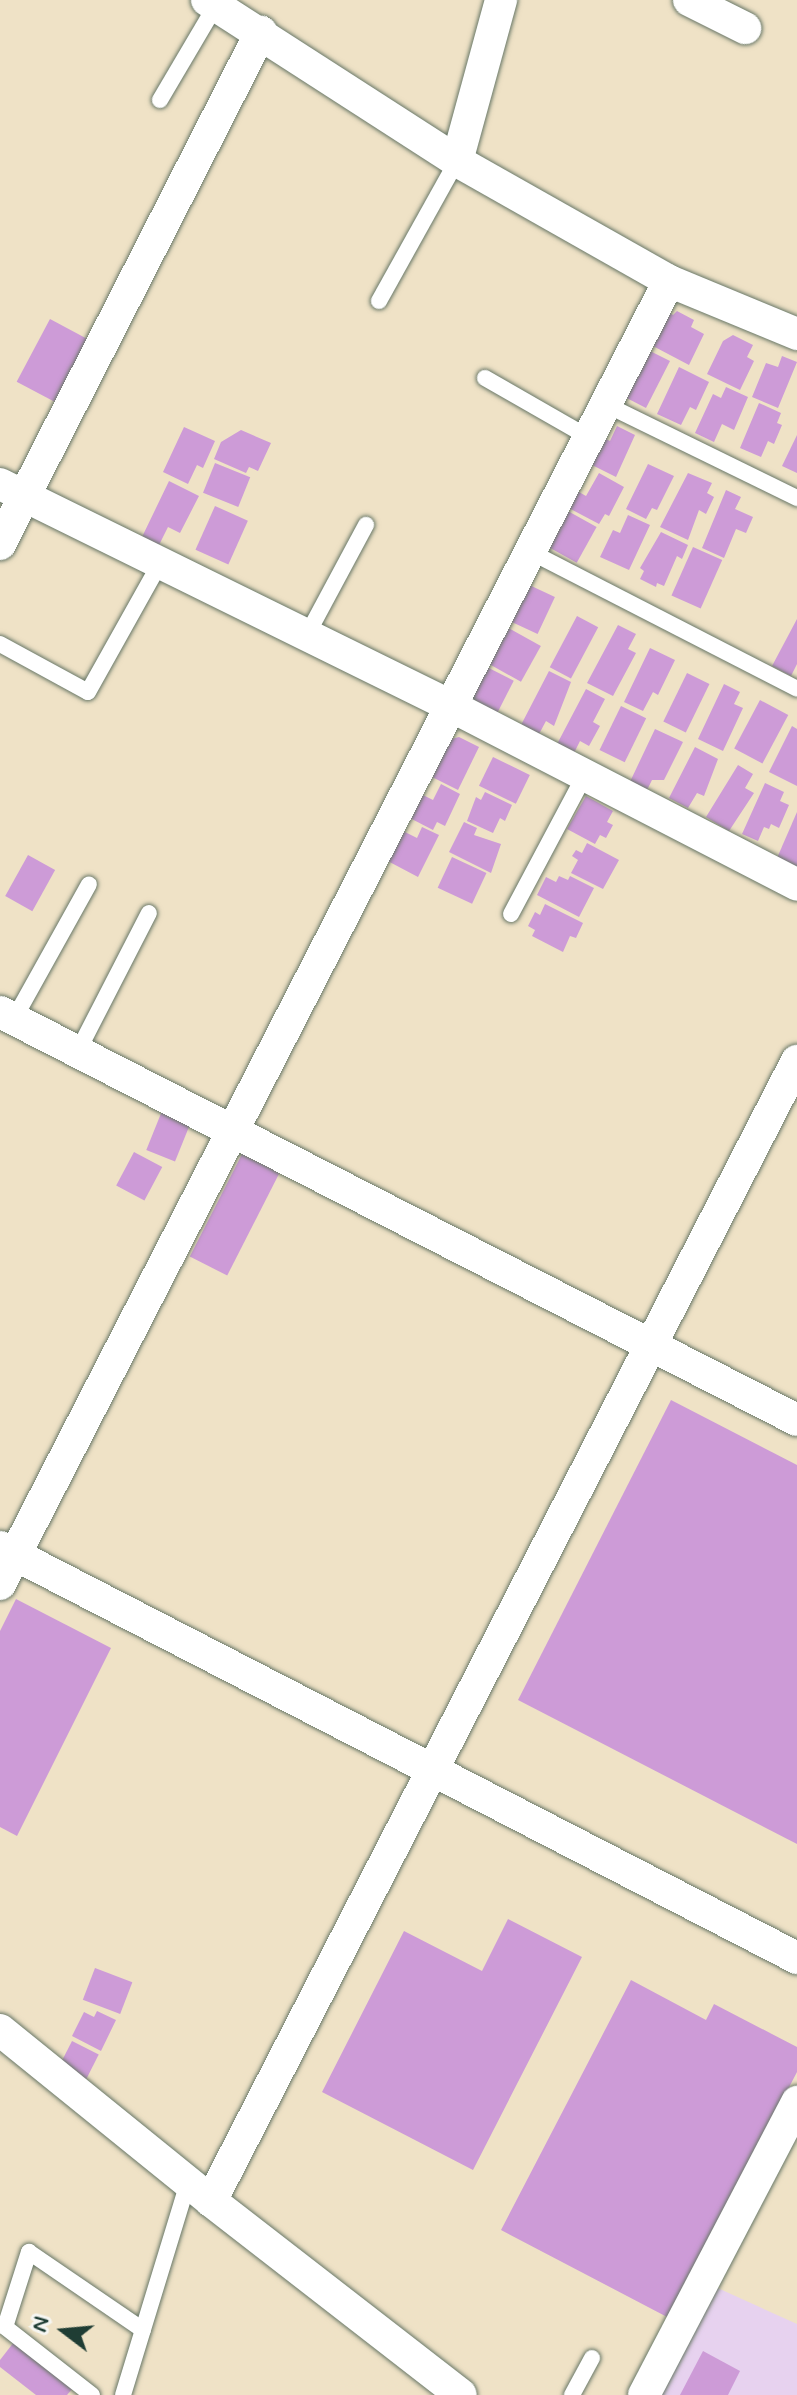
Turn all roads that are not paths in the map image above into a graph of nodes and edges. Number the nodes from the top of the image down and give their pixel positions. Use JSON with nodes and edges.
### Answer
{"nodes":[{"id":1,"x":501,"y":0,"type":"edge"},
{"id":2,"x":689,"y":0,"type":"edge"},
{"id":3,"x":212,"y":3,"type":"edge"},
{"id":4,"x":745,"y":28,"type":"dead end"},
{"id":5,"x":261,"y":32,"type":"junction"},
{"id":6,"x":160,"y":100,"type":"dead end"},
{"id":7,"x":457,"y":161,"type":"junction"},
{"id":8,"x":669,"y":281,"type":"junction"},
{"id":9,"x":379,"y":301,"type":"dead end"},
{"id":10,"x":797,"y":334,"type":"edge"},
{"id":11,"x":485,"y":378,"type":"dead end"},
{"id":12,"x":605,"y":404,"type":"junction"},
{"id":13,"x":588,"y":437,"type":"junction"},
{"id":14,"x":12,"y":490,"type":"edge"},
{"id":15,"x":797,"y":498,"type":"edge"},
{"id":16,"x":366,"y":525,"type":"dead end"},
{"id":17,"x":0,"y":544,"type":"edge"},
{"id":18,"x":529,"y":551,"type":"junction"},
{"id":19,"x":160,"y":563,"type":"junction"},
{"id":20,"x":307,"y":635,"type":"junction"},
{"id":21,"x":0,"y":644,"type":"edge"},
{"id":22,"x":797,"y":689,"type":"edge"},
{"id":23,"x":449,"y":705,"type":"junction"},
{"id":24,"x":585,"y":775,"type":"junction"},
{"id":25,"x":89,"y":884,"type":"dead end"},
{"id":26,"x":797,"y":885,"type":"edge"},
{"id":27,"x":149,"y":913,"type":"dead end"},
{"id":28,"x":511,"y":914,"type":"dead end"},
{"id":29,"x":7,"y":1016,"type":"edge"},
{"id":30,"x":78,"y":1051,"type":"junction"},
{"id":31,"x":797,"y":1061,"type":"edge"},
{"id":32,"x":233,"y":1130,"type":"junction"},
{"id":33,"x":652,"y":1345,"type":"junction"},
{"id":34,"x":797,"y":1420,"type":"edge"},
{"id":35,"x":8,"y":1551,"type":"edge"},
{"id":36,"x":0,"y":1584,"type":"edge"},
{"id":37,"x":430,"y":1771,"type":"junction"},
{"id":38,"x":797,"y":1958,"type":"edge"},
{"id":39,"x":0,"y":2030,"type":"edge"},
{"id":40,"x":797,"y":2102,"type":"edge"},
{"id":41,"x":200,"y":2192,"type":"junction"},
{"id":42,"x":143,"y":2330,"type":"junction"},
{"id":43,"x":592,"y":2358,"type":"dead end"},
{"id":44,"x":92,"y":2395,"type":"edge"},
{"id":45,"x":123,"y":2395,"type":"edge"},
{"id":46,"x":461,"y":2395,"type":"edge"},
{"id":47,"x":572,"y":2395,"type":"edge"},
{"id":48,"x":644,"y":2395,"type":"edge"}],
"edges":[{"from":1,"to":7,"type":"street"},
{"from":2,"to":4,"type":"street"},
{"from":3,"to":5,"type":"street"},
{"from":3,"to":6,"type":"lane"},
{"from":5,"to":7,"type":"street"},
{"from":5,"to":14,"type":"street"},
{"from":7,"to":8,"type":"street"},
{"from":7,"to":9,"type":"lane"},
{"from":8,"to":10,"type":"street"},
{"from":8,"to":12,"type":"street"},
{"from":11,"to":13,"type":"lane"},
{"from":12,"to":13,"type":"street"},
{"from":12,"to":15,"type":"lane"},
{"from":13,"to":18,"type":"street"},
{"from":14,"to":17,"type":"street"},
{"from":14,"to":19,"type":"street"},
{"from":16,"to":20,"type":"lane"},
{"from":18,"to":22,"type":"lane"},
{"from":18,"to":23,"type":"street"},
{"from":19,"to":20,"type":"street"},
{"from":19,"to":21,"type":"lane"},
{"from":20,"to":23,"type":"street"},
{"from":23,"to":24,"type":"street"},
{"from":23,"to":32,"type":"street"},
{"from":24,"to":26,"type":"street"},
{"from":24,"to":28,"type":"lane"},
{"from":25,"to":29,"type":"lane"},
{"from":27,"to":30,"type":"lane"},
{"from":29,"to":30,"type":"street"},
{"from":30,"to":32,"type":"street"},
{"from":31,"to":33,"type":"street"},
{"from":32,"to":33,"type":"street"},
{"from":32,"to":35,"type":"street"},
{"from":33,"to":34,"type":"street"},
{"from":33,"to":37,"type":"street"},
{"from":35,"to":36,"type":"street"},
{"from":35,"to":37,"type":"street"},
{"from":37,"to":38,"type":"street"},
{"from":37,"to":41,"type":"street"},
{"from":39,"to":41,"type":"street"},
{"from":40,"to":48,"type":"street"},
{"from":41,"to":42,"type":"lane"},
{"from":41,"to":46,"type":"street"},
{"from":42,"to":44,"type":"lane"},
{"from":42,"to":45,"type":"lane"},
{"from":43,"to":47,"type":"lane"}]}
